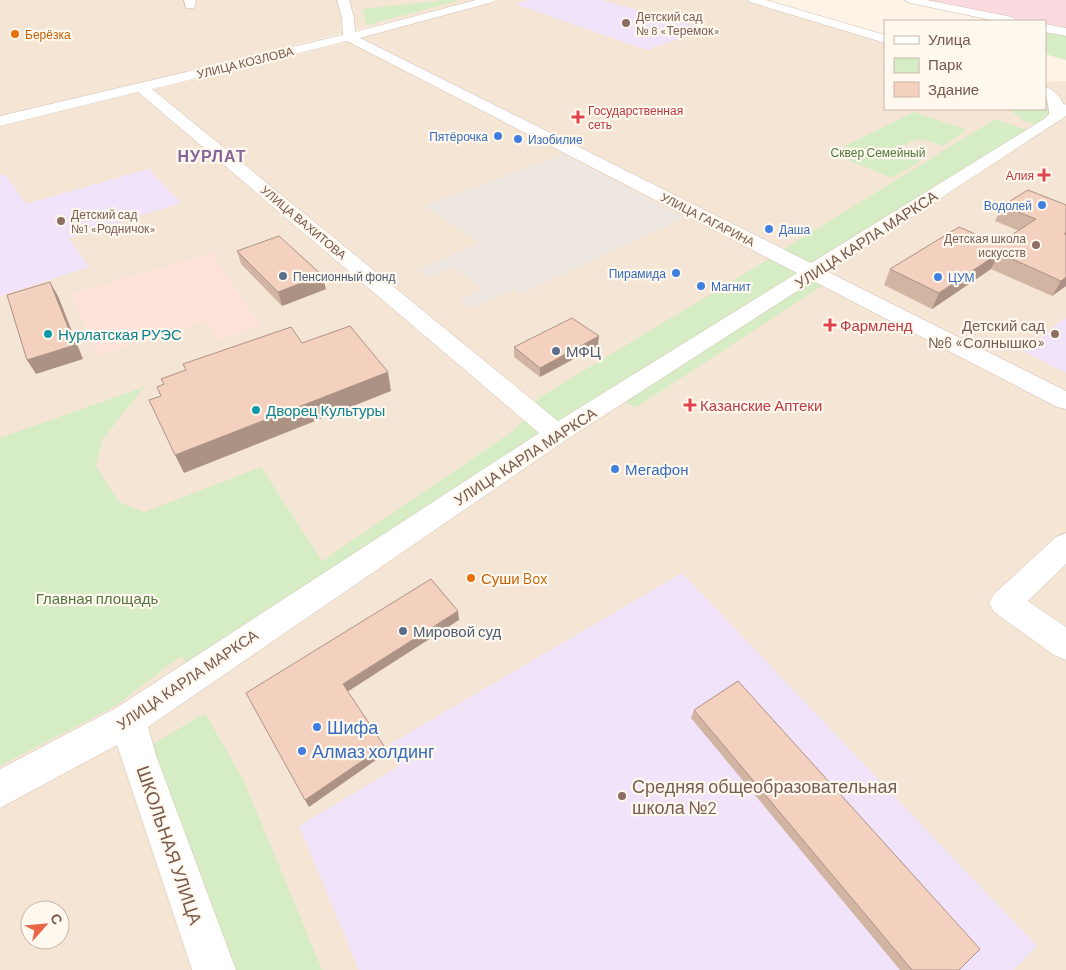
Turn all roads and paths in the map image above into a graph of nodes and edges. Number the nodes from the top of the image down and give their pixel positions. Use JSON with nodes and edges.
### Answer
{"nodes":[{"id":1,"x":343,"y":0,"type":"edge"},
{"id":2,"x":754,"y":0,"type":"edge"},
{"id":3,"x":910,"y":0,"type":"edge"},
{"id":4,"x":483,"y":1,"type":"edge"},
{"id":5,"x":1007,"y":20,"type":"edge"},
{"id":6,"x":1046,"y":28,"type":"edge"},
{"id":7,"x":1066,"y":32,"type":"edge"},
{"id":8,"x":349,"y":37,"type":"junction"},
{"id":9,"x":884,"y":39,"type":"edge"},
{"id":10,"x":1051,"y":86,"type":"edge"},
{"id":11,"x":142,"y":88,"type":"junction"},
{"id":12,"x":1060,"y":117,"type":"edge"},
{"id":13,"x":0,"y":122,"type":"edge"},
{"id":14,"x":814,"y":273,"type":"junction"},
{"id":15,"x":1066,"y":401,"type":"edge"},
{"id":16,"x":557,"y":434,"type":"junction"},
{"id":17,"x":1066,"y":545,"type":"edge"},
{"id":18,"x":1066,"y":645,"type":"edge"},
{"id":19,"x":128,"y":720,"type":"junction"},
{"id":20,"x":0,"y":789,"type":"edge"},
{"id":21,"x":214,"y":970,"type":"edge"}],
"edges":[{"from":1,"to":8,"type":"street"},
{"from":2,"to":9,"type":"street"},
{"from":3,"to":5,"type":"street"},
{"from":4,"to":8,"type":"street","name":"УЛИЦА КОЗЛОВА"},
{"from":6,"to":7,"type":"street"},
{"from":8,"to":11,"type":"street","name":"УЛИЦА КОЗЛОВА"},
{"from":8,"to":14,"type":"street","name":"УЛИЦА ГАГАРИНА"},
{"from":10,"to":12,"type":"street"},
{"from":11,"to":13,"type":"street","name":"УЛИЦА КОЗЛОВА"},
{"from":11,"to":16,"type":"street","name":"УЛИЦА ВАХИТОВА"},
{"from":12,"to":14,"type":"street","name":"УЛИЦА КАРЛА МАРКСА"},
{"from":14,"to":15,"type":"street","name":"УЛИЦА ГАГАРИНА"},
{"from":14,"to":16,"type":"street","name":"УЛИЦА КАРЛА МАРКСА"},
{"from":16,"to":19,"type":"street","name":"УЛИЦА КАРЛА МАРКСА"},
{"from":17,"to":18,"type":"street"},
{"from":19,"to":20,"type":"street","name":"УЛИЦА КАРЛА МАРКСА"},
{"from":19,"to":21,"type":"street","name":"ШКОЛЬНАЯ УЛИЦА"}]}
